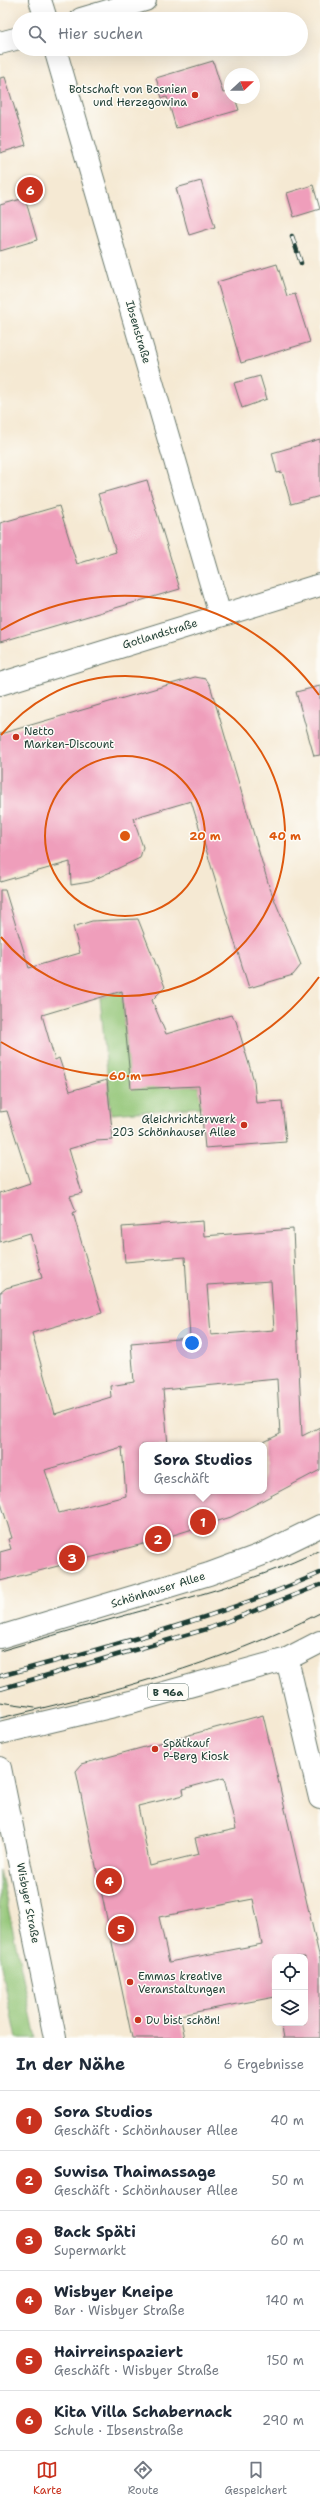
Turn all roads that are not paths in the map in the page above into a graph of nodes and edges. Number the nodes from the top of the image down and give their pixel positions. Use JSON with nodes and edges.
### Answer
{"nodes":[{"id":1,"x":40,"y":0,"type":"edge"},
{"id":2,"x":145,"y":0,"type":"edge"},
{"id":3,"x":44,"y":12,"type":"edge"},
{"id":4,"x":105,"y":12,"type":"edge"},
{"id":5,"x":12,"y":40,"type":"edge"},
{"id":6,"x":0,"y":43,"type":"edge"},
{"id":7,"x":57,"y":56,"type":"edge"},
{"id":8,"x":320,"y":585,"type":"edge"},
{"id":9,"x":220,"y":615,"type":"junction"},
{"id":10,"x":0,"y":684,"type":"edge"},
{"id":11,"x":316,"y":1528,"type":"edge"},
{"id":12,"x":0,"y":1637,"type":"edge"},
{"id":13,"x":320,"y":1642,"type":"edge"},
{"id":14,"x":287,"y":1659,"type":"junction"},
{"id":15,"x":0,"y":1733,"type":"edge"},
{"id":16,"x":1,"y":1772,"type":"edge"},
{"id":17,"x":320,"y":1798,"type":"edge"},
{"id":18,"x":55,"y":2038,"type":"edge"}],
"edges":[{"from":1,"to":3,"type":"street"},
{"from":2,"to":4,"type":"street"},
{"from":5,"to":6,"type":"street"},
{"from":7,"to":9,"type":"street","name":"Ibsenstraße"},
{"from":8,"to":9,"type":"street","name":"Gotlandstraße"},
{"from":9,"to":10,"type":"street","name":"Gotlandstraße"},
{"from":11,"to":12,"type":"street","name":"Schönhauser Allee"},
{"from":13,"to":14,"type":"street","number":"B 96a"},
{"from":14,"to":15,"type":"street","number":"B 96a"},
{"from":14,"to":17,"type":"street"},
{"from":16,"to":18,"type":"street","name":"Wisbyer Straße"}]}
